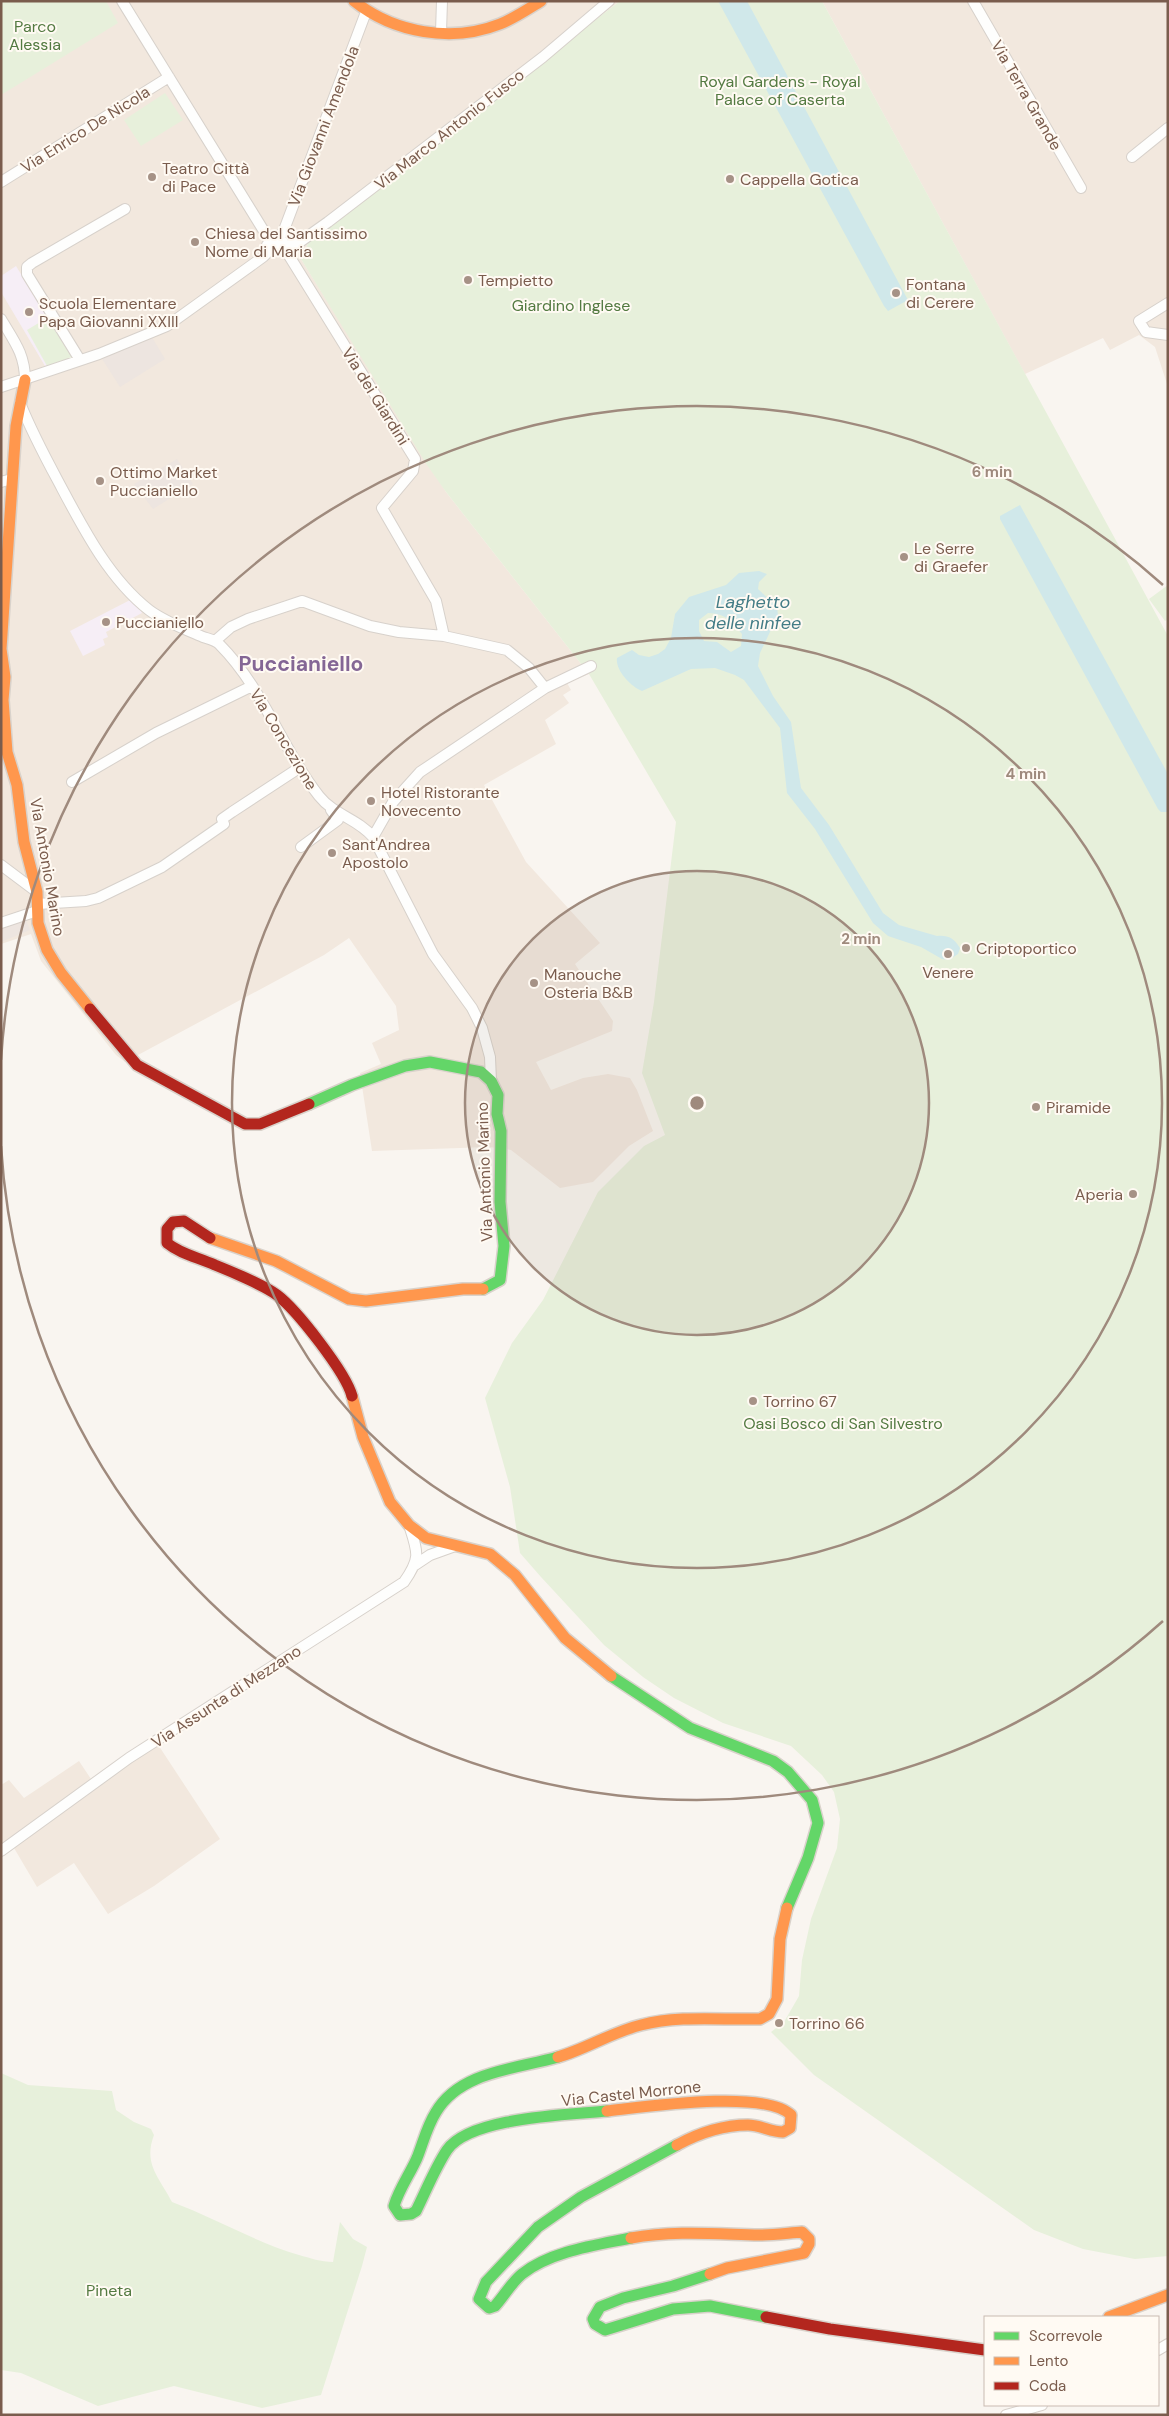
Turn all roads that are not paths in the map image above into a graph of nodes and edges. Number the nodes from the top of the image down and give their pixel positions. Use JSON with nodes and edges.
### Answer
{"nodes":[{"id":1,"x":122,"y":1,"type":"edge"},
{"id":2,"x":354,"y":1,"type":"edge"},
{"id":3,"x":442,"y":1,"type":"edge"},
{"id":4,"x":541,"y":1,"type":"edge"},
{"id":5,"x":610,"y":1,"type":"edge"},
{"id":6,"x":973,"y":1,"type":"edge"},
{"id":7,"x":366,"y":12,"type":"junction"},
{"id":8,"x":441,"y":32,"type":"junction"},
{"id":9,"x":169,"y":77,"type":"junction"},
{"id":10,"x":1168,"y":128,"type":"edge"},
{"id":11,"x":1132,"y":157,"type":"dead end"},
{"id":12,"x":1,"y":182,"type":"edge"},
{"id":13,"x":1081,"y":188,"type":"dead end"},
{"id":14,"x":125,"y":209,"type":"dead end"},
{"id":15,"x":275,"y":244,"type":"junction"},
{"id":16,"x":1168,"y":303,"type":"edge"},
{"id":17,"x":1,"y":319,"type":"edge"},
{"id":18,"x":1168,"y":335,"type":"edge"},
{"id":19,"x":80,"y":360,"type":"junction"},
{"id":20,"x":25,"y":380,"type":"junction"},
{"id":21,"x":1,"y":387,"type":"edge"},
{"id":22,"x":20,"y":402,"type":"junction"},
{"id":23,"x":7,"y":480,"type":"edge"},
{"id":24,"x":444,"y":636,"type":"junction"},
{"id":25,"x":215,"y":641,"type":"junction"},
{"id":26,"x":1,"y":649,"type":"edge"},
{"id":27,"x":591,"y":666,"type":"dead end"},
{"id":28,"x":252,"y":686,"type":"junction"},
{"id":29,"x":545,"y":688,"type":"junction"},
{"id":30,"x":299,"y":768,"type":"junction"},
{"id":31,"x":72,"y":782,"type":"dead end"},
{"id":32,"x":328,"y":805,"type":"junction"},
{"id":33,"x":373,"y":837,"type":"junction"},
{"id":34,"x":302,"y":847,"type":"dead end"},
{"id":35,"x":1,"y":865,"type":"edge"},
{"id":36,"x":37,"y":902,"type":"junction"},
{"id":37,"x":1,"y":923,"type":"edge"},
{"id":38,"x":491,"y":1081,"type":"junction"},
{"id":39,"x":409,"y":1525,"type":"junction"},
{"id":40,"x":459,"y":1545,"type":"junction"},
{"id":41,"x":416,"y":1565,"type":"junction"},
{"id":42,"x":1,"y":1851,"type":"edge"},
{"id":43,"x":1168,"y":2295,"type":"edge"},
{"id":44,"x":1112,"y":2316,"type":"edge"},
{"id":45,"x":984,"y":2350,"type":"edge"},
{"id":46,"x":1038,"y":2406,"type":"edge"},
{"id":47,"x":1006,"y":2415,"type":"edge"}],
"edges":[{"from":1,"to":9,"type":"street"},
{"from":2,"to":7,"type":"street"},
{"from":3,"to":8,"type":"street"},
{"from":4,"to":8,"type":"street"},
{"from":5,"to":15,"type":"street","name":"Via Marco Antonio Fusco"},
{"from":6,"to":13,"type":"street","name":"Via Terra Grande"},
{"from":7,"to":8,"type":"street"},
{"from":7,"to":15,"type":"street","name":"Via Giovanni Amendola"},
{"from":9,"to":12,"type":"street","name":"Via Enrico De Nicola"},
{"from":9,"to":15,"type":"street"},
{"from":10,"to":11,"type":"street"},
{"from":14,"to":19,"type":"street"},
{"from":15,"to":19,"type":"street","name":"Via Giovanni Amendola"},
{"from":15,"to":24,"type":"street","name":"Via dei Giardini"},
{"from":16,"to":18,"type":"street"},
{"from":17,"to":20,"type":"street"},
{"from":19,"to":20,"type":"street","name":"Via Giovanni Amendola"},
{"from":20,"to":21,"type":"street","name":"Via Giovanni Amendola"},
{"from":20,"to":22,"type":"street","name":"Via Antonio Marino"},
{"from":22,"to":23,"type":"street","name":"Via Antonio Marino"},
{"from":22,"to":25,"type":"street","name":"Via Concezione"},
{"from":23,"to":26,"type":"street","name":"Via Antonio Marino"},
{"from":24,"to":25,"type":"street"},
{"from":24,"to":29,"type":"street"},
{"from":25,"to":28,"type":"street","name":"Via Concezione"},
{"from":26,"to":36,"type":"street","name":"Via Antonio Marino"},
{"from":27,"to":29,"type":"street"},
{"from":28,"to":30,"type":"street","name":"Via Concezione"},
{"from":28,"to":31,"type":"street"},
{"from":29,"to":33,"type":"street"},
{"from":30,"to":32,"type":"street","name":"Via Concezione"},
{"from":30,"to":36,"type":"street"},
{"from":32,"to":33,"type":"street","name":"Via Concezione"},
{"from":32,"to":34,"type":"street"},
{"from":33,"to":38,"type":"street","name":"Via Concezione"},
{"from":35,"to":36,"type":"street"},
{"from":36,"to":37,"type":"street"},
{"from":36,"to":38,"type":"street","name":"Via Antonio Marino"},
{"from":38,"to":39,"type":"street","name":"Via Antonio Marino"},
{"from":39,"to":40,"type":"street","name":"Via Antonio Marino"},
{"from":39,"to":41,"type":"street"},
{"from":40,"to":41,"type":"street"},
{"from":40,"to":45,"type":"street","name":"Via Castel Morrone"},
{"from":41,"to":42,"type":"street","name":"Via Assunta di Mezzano"},
{"from":43,"to":44,"type":"street"},
{"from":46,"to":47,"type":"street"}]}
